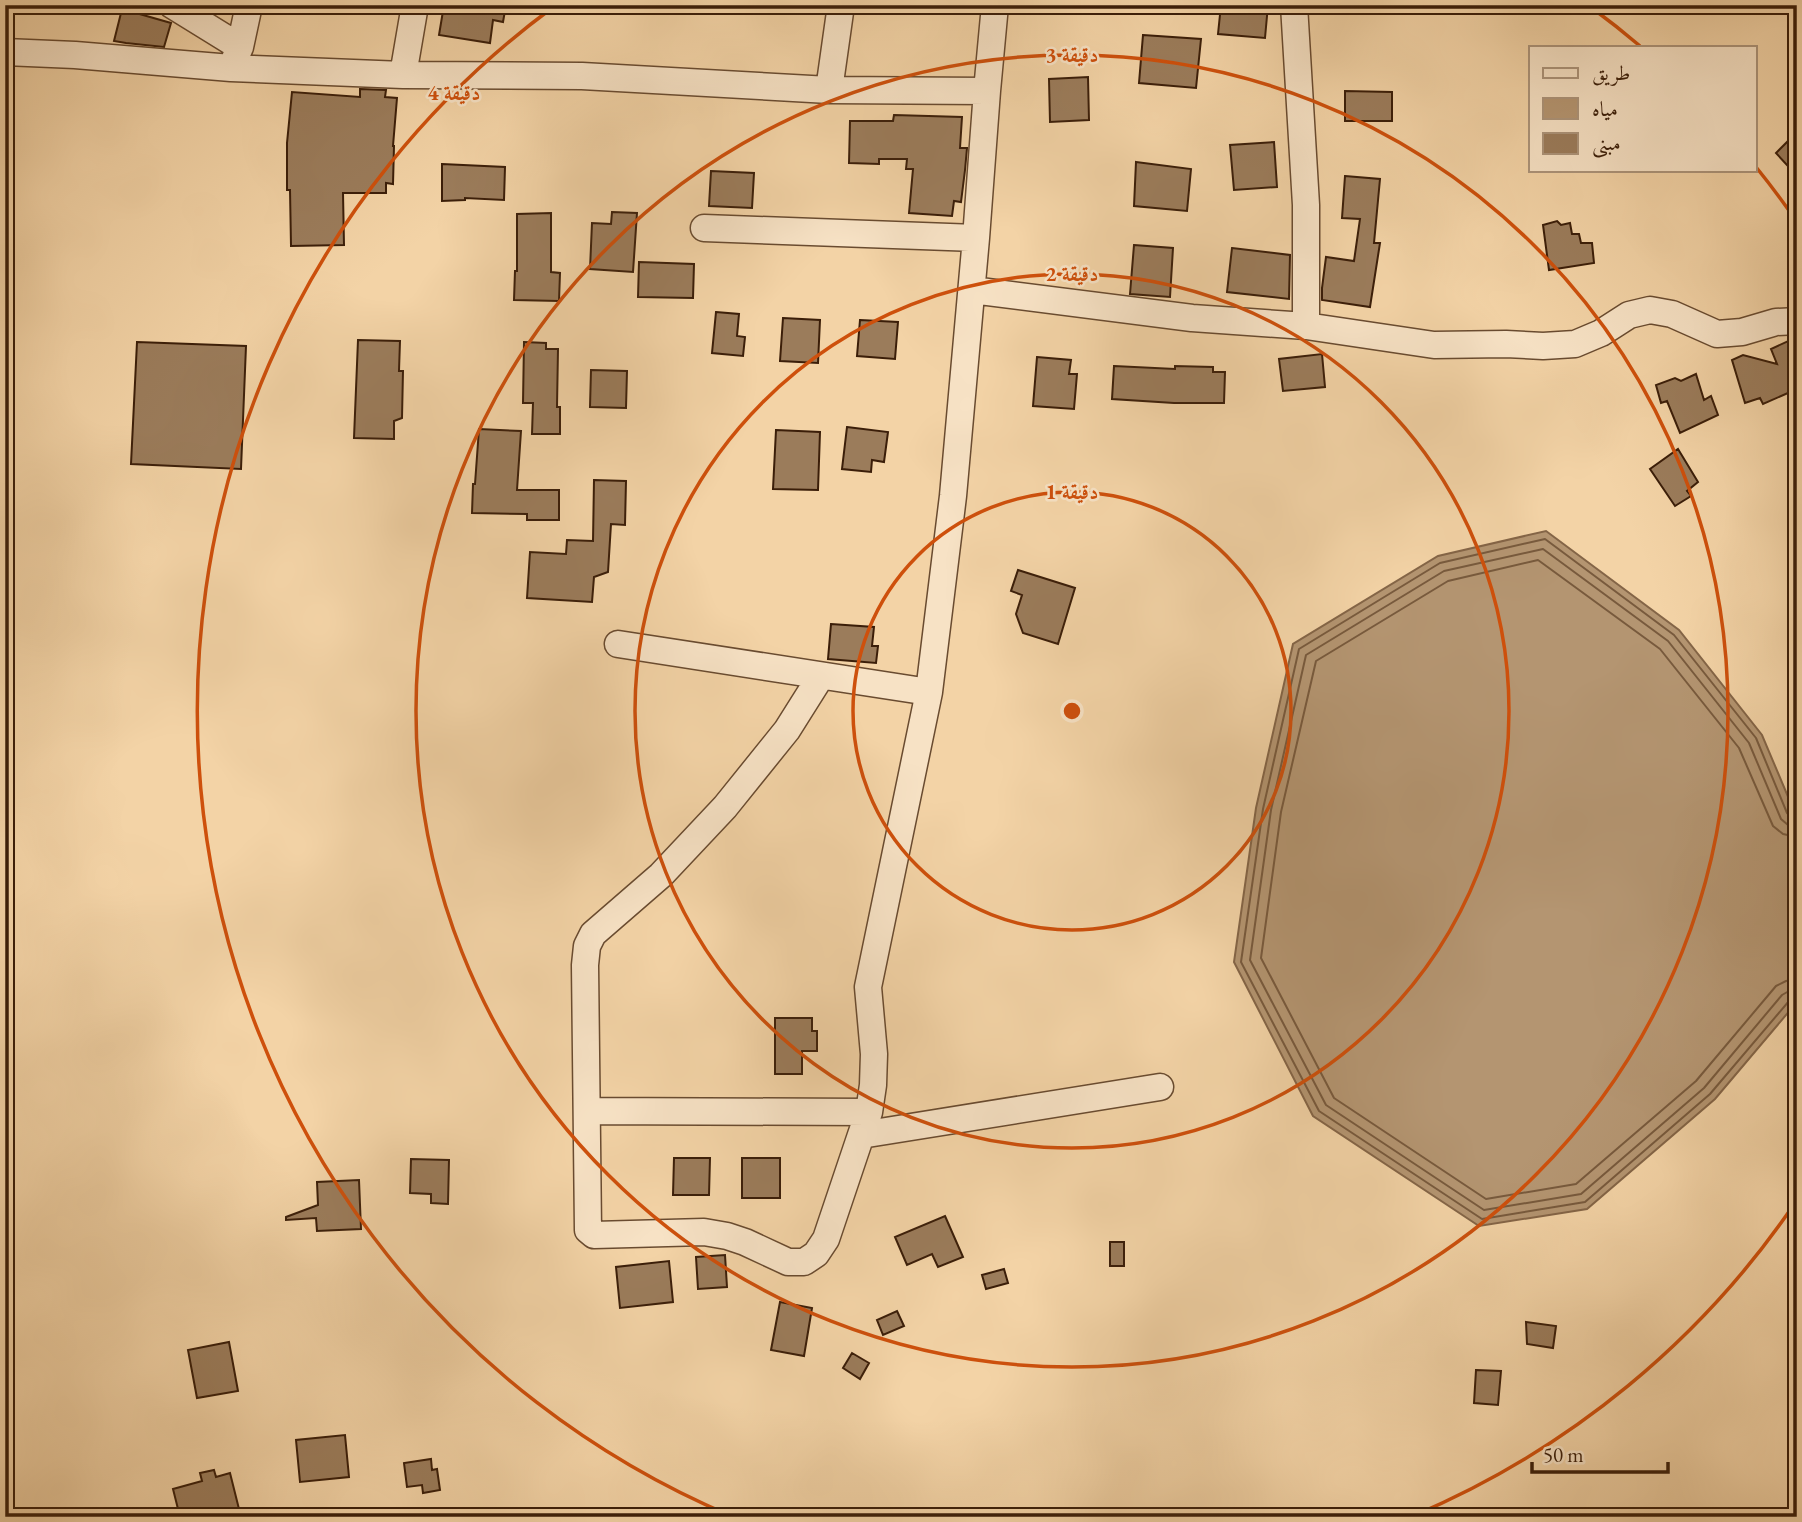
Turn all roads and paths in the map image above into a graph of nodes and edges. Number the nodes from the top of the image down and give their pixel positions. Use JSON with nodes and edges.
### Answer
{"nodes":[{"id":1,"x":172,"y":5,"type":"edge"},
{"id":2,"x":250,"y":5,"type":"edge"},
{"id":3,"x":415,"y":5,"type":"edge"},
{"id":4,"x":841,"y":5,"type":"edge"},
{"id":5,"x":995,"y":5,"type":"edge"},
{"id":6,"x":1294,"y":5,"type":"edge"},
{"id":7,"x":5,"y":52,"type":"edge"},
{"id":8,"x":235,"y":57,"type":"junction"},
{"id":9,"x":402,"y":75,"type":"junction"},
{"id":10,"x":829,"y":90,"type":"junction"},
{"id":11,"x":987,"y":91,"type":"junction"},
{"id":12,"x":704,"y":228,"type":"dead end"},
{"id":13,"x":976,"y":239,"type":"junction"},
{"id":14,"x":972,"y":290,"type":"junction"},
{"id":15,"x":1797,"y":321,"type":"edge"},
{"id":16,"x":1306,"y":326,"type":"junction"},
{"id":17,"x":618,"y":644,"type":"dead end"},
{"id":18,"x":821,"y":676,"type":"junction"},
{"id":19,"x":929,"y":692,"type":"junction"},
{"id":20,"x":1160,"y":1087,"type":"dead end"},
{"id":21,"x":587,"y":1111,"type":"junction"},
{"id":22,"x":865,"y":1124,"type":"junction"}],
"edges":[{"from":1,"to":8,"type":"street"},
{"from":2,"to":8,"type":"street"},
{"from":3,"to":9,"type":"street"},
{"from":4,"to":10,"type":"street"},
{"from":5,"to":11,"type":"street"},
{"from":6,"to":16,"type":"street"},
{"from":7,"to":8,"type":"street"},
{"from":8,"to":9,"type":"street"},
{"from":9,"to":10,"type":"street"},
{"from":10,"to":11,"type":"street"},
{"from":11,"to":13,"type":"street"},
{"from":12,"to":13,"type":"street"},
{"from":13,"to":14,"type":"street"},
{"from":14,"to":16,"type":"street"},
{"from":14,"to":19,"type":"street"},
{"from":15,"to":16,"type":"street"},
{"from":17,"to":18,"type":"street"},
{"from":18,"to":19,"type":"street"},
{"from":18,"to":21,"type":"street"},
{"from":19,"to":22,"type":"street"},
{"from":20,"to":22,"type":"street"},
{"from":21,"to":22,"type":"street"},
{"from":21,"to":22,"type":"street"}]}
